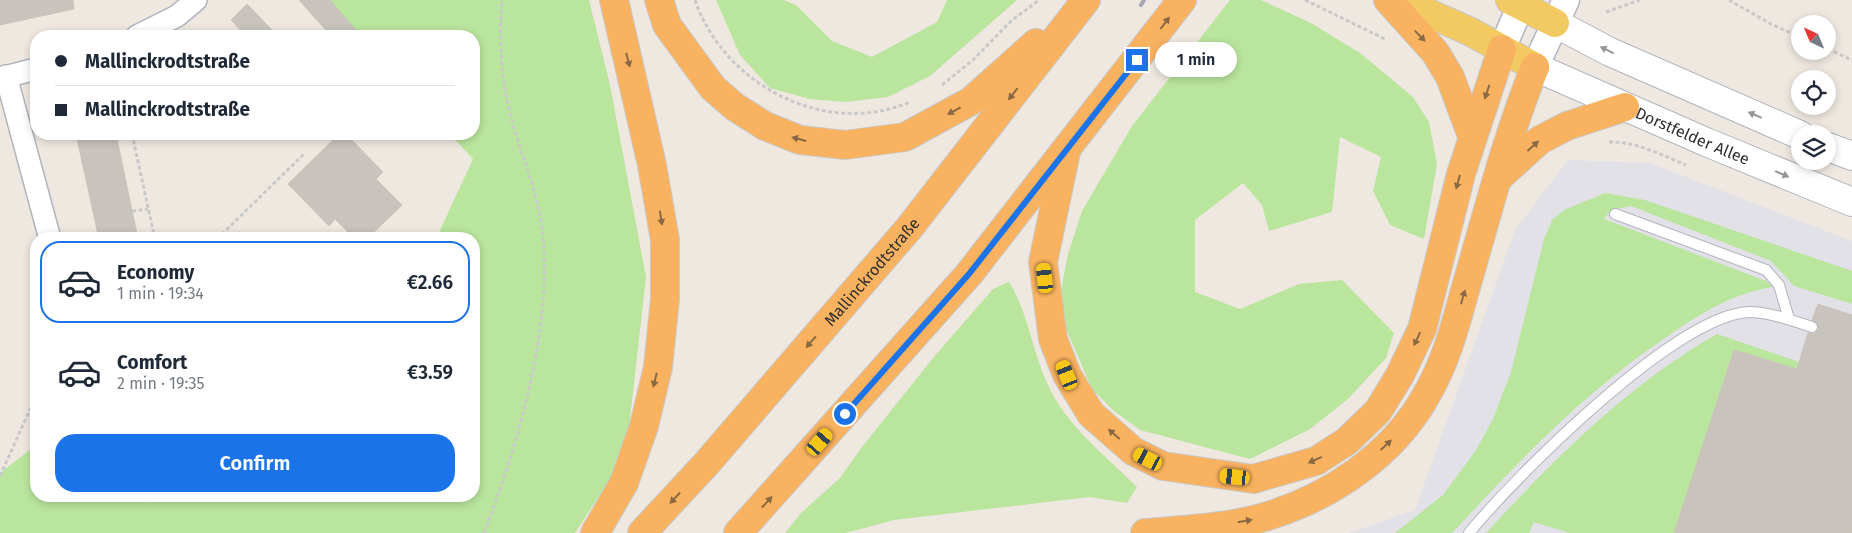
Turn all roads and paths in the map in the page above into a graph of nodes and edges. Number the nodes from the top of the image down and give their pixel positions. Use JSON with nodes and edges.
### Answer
{"nodes":[{"id":1,"x":196,"y":0,"type":"edge"},
{"id":2,"x":502,"y":0,"type":"edge"},
{"id":3,"x":614,"y":0,"type":"edge"},
{"id":4,"x":659,"y":0,"type":"edge"},
{"id":5,"x":695,"y":0,"type":"edge"},
{"id":6,"x":1039,"y":0,"type":"edge"},
{"id":7,"x":1085,"y":0,"type":"edge"},
{"id":8,"x":1182,"y":0,"type":"edge"},
{"id":9,"x":1305,"y":0,"type":"edge"},
{"id":10,"x":1388,"y":0,"type":"edge"},
{"id":11,"x":1399,"y":0,"type":"edge"},
{"id":12,"x":1640,"y":0,"type":"edge"},
{"id":13,"x":1730,"y":0,"type":"edge"},
{"id":14,"x":1518,"y":2,"type":"edge"},
{"id":15,"x":1560,"y":12,"type":"edge"},
{"id":16,"x":1606,"y":12,"type":"dead end"},
{"id":17,"x":149,"y":30,"type":"edge"},
{"id":18,"x":1791,"y":32,"type":"edge"},
{"id":19,"x":1393,"y":44,"type":"dead end"},
{"id":20,"x":1502,"y":49,"type":"junction"},
{"id":21,"x":1836,"y":53,"type":"edge"},
{"id":22,"x":1852,"y":60,"type":"edge"},
{"id":23,"x":1535,"y":67,"type":"junction"},
{"id":24,"x":30,"y":70,"type":"edge"},
{"id":25,"x":3,"y":77,"type":"edge"},
{"id":26,"x":935,"y":89,"type":"dead end"},
{"id":27,"x":914,"y":100,"type":"dead end"},
{"id":28,"x":1624,"y":107,"type":"junction"},
{"id":29,"x":1791,"y":131,"type":"edge"},
{"id":30,"x":1472,"y":136,"type":"junction"},
{"id":31,"x":133,"y":140,"type":"edge"},
{"id":32,"x":1607,"y":142,"type":"dead end"},
{"id":33,"x":1836,"y":150,"type":"edge"},
{"id":34,"x":1066,"y":152,"type":"junction"},
{"id":35,"x":305,"y":153,"type":"dead end"},
{"id":36,"x":1852,"y":156,"type":"edge"},
{"id":37,"x":1690,"y":166,"type":"dead end"},
{"id":38,"x":1497,"y":179,"type":"junction"},
{"id":39,"x":1852,"y":202,"type":"edge"},
{"id":40,"x":148,"y":209,"type":"junction"},
{"id":41,"x":132,"y":211,"type":"dead end"},
{"id":42,"x":1615,"y":214,"type":"dead end"},
{"id":43,"x":48,"y":232,"type":"edge"},
{"id":44,"x":153,"y":232,"type":"edge"},
{"id":45,"x":223,"y":232,"type":"edge"},
{"id":46,"x":1789,"y":319,"type":"junction"},
{"id":47,"x":1812,"y":327,"type":"dead end"},
{"id":48,"x":30,"y":409,"type":"edge"},
{"id":49,"x":0,"y":476,"type":"edge"},
{"id":50,"x":484,"y":533,"type":"edge"},
{"id":51,"x":595,"y":533,"type":"edge"},
{"id":52,"x":642,"y":533,"type":"edge"},
{"id":53,"x":738,"y":533,"type":"edge"},
{"id":54,"x":1145,"y":533,"type":"edge"},
{"id":55,"x":1469,"y":533,"type":"edge"}],
"edges":[{"from":1,"to":17,"type":"street"},
{"from":2,"to":50,"type":"path"},
{"from":3,"to":51,"type":"highway","one_way":true},
{"from":7,"to":4,"type":"highway","one_way":true},
{"from":5,"to":27,"type":"path"},
{"from":6,"to":26,"type":"path"},
{"from":7,"to":52,"type":"highway","name":"Mallinckrodtstraße","one_way":true},
{"from":34,"to":8,"type":"highway","one_way":true},
{"from":9,"to":19,"type":"path"},
{"from":10,"to":30,"type":"highway","one_way":true},
{"from":11,"to":20,"type":"main road"},
{"from":12,"to":16,"type":"path"},
{"from":13,"to":18,"type":"path"},
{"from":14,"to":15,"type":"main road"},
{"from":14,"to":20,"type":"street"},
{"from":15,"to":23,"type":"street"},
{"from":29,"to":15,"type":"main road","one_way":true},
{"from":20,"to":23,"type":"main road"},
{"from":20,"to":30,"type":"highway","one_way":true},
{"from":21,"to":22,"type":"path"},
{"from":23,"to":28,"type":"main road","name":"Dorstfelder Allee"},
{"from":23,"to":38,"type":"highway"},
{"from":24,"to":25,"type":"street"},
{"from":25,"to":43,"type":"street"},
{"from":38,"to":28,"type":"highway","one_way":true},
{"from":28,"to":39,"type":"main road","name":"Dorstfelder Allee","one_way":true},
{"from":30,"to":34,"type":"highway","one_way":true},
{"from":31,"to":40,"type":"path"},
{"from":32,"to":37,"type":"path"},
{"from":33,"to":36,"type":"main road"},
{"from":53,"to":34,"type":"highway","one_way":true},
{"from":35,"to":45,"type":"path"},
{"from":54,"to":38,"type":"highway","one_way":true},
{"from":40,"to":41,"type":"path"},
{"from":40,"to":44,"type":"path"},
{"from":42,"to":46,"type":"lane"},
{"from":46,"to":47,"type":"lane"},
{"from":46,"to":55,"type":"lane"},
{"from":48,"to":49,"type":"path"}]}
